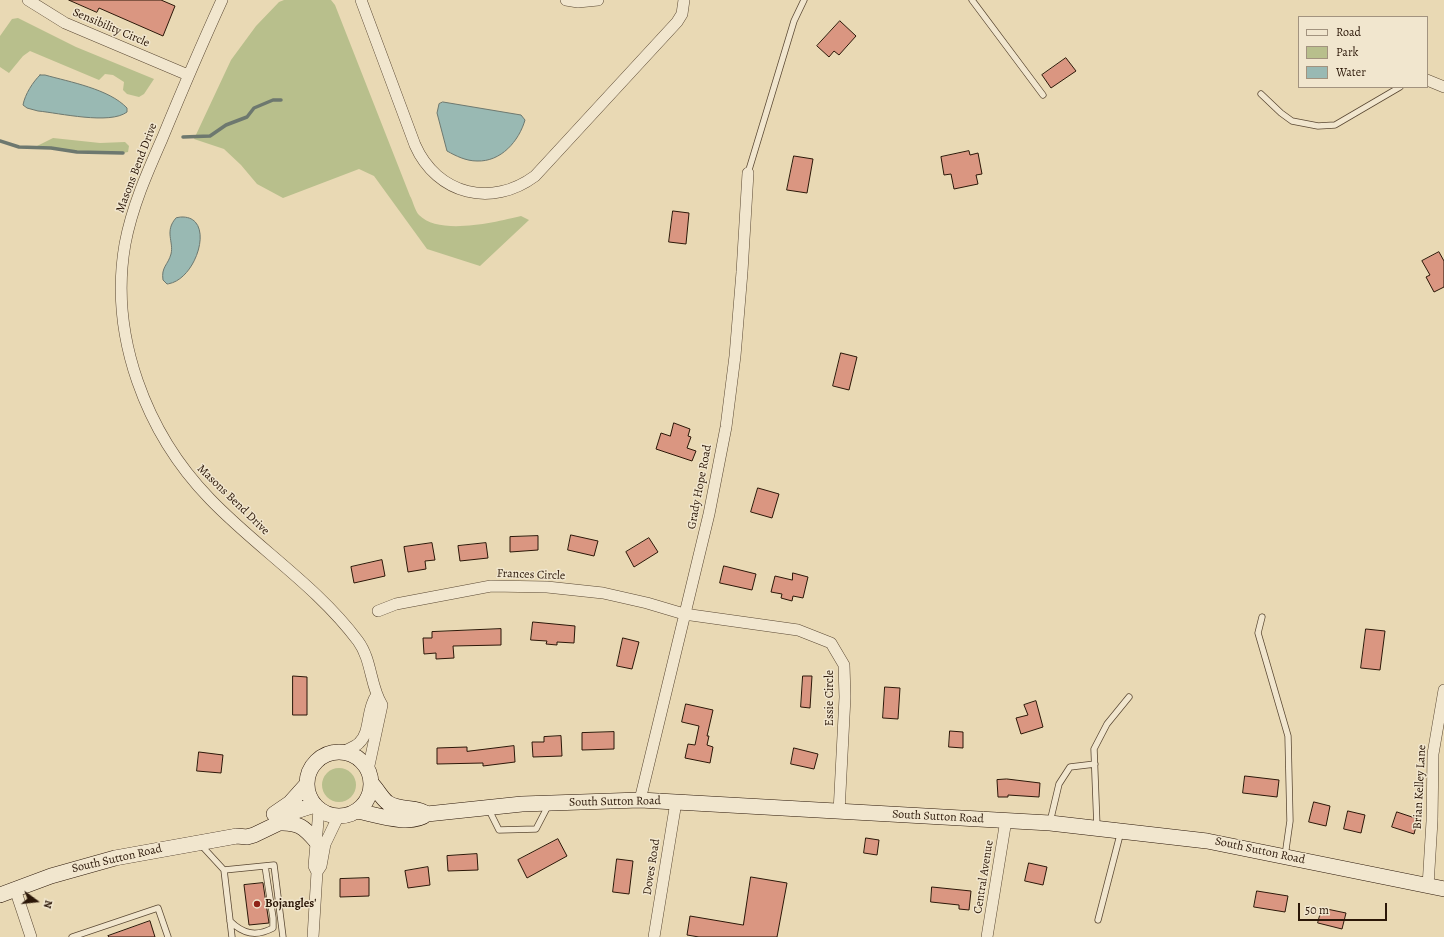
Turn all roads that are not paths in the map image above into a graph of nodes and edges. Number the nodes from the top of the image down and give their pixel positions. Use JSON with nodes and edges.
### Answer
{"nodes":[{"id":1,"x":28,"y":0,"type":"edge"},
{"id":2,"x":222,"y":0,"type":"edge"},
{"id":3,"x":361,"y":0,"type":"edge"},
{"id":4,"x":566,"y":0,"type":"edge"},
{"id":5,"x":598,"y":0,"type":"edge"},
{"id":6,"x":684,"y":0,"type":"edge"},
{"id":7,"x":804,"y":0,"type":"edge"},
{"id":8,"x":972,"y":0,"type":"edge"},
{"id":9,"x":188,"y":75,"type":"junction"},
{"id":10,"x":1428,"y":80,"type":"edge"},
{"id":11,"x":1444,"y":87,"type":"edge"},
{"id":12,"x":1398,"y":88,"type":"edge"},
{"id":13,"x":1261,"y":94,"type":"dead end"},
{"id":14,"x":1043,"y":95,"type":"dead end"},
{"id":15,"x":748,"y":173,"type":"joint"},
{"id":16,"x":378,"y":611,"type":"dead end"},
{"id":17,"x":684,"y":614,"type":"junction"},
{"id":18,"x":1262,"y":617,"type":"dead end"},
{"id":19,"x":1444,"y":690,"type":"edge"},
{"id":20,"x":376,"y":696,"type":"junction"},
{"id":21,"x":1129,"y":697,"type":"dead end"},
{"id":22,"x":343,"y":752,"type":"junction"},
{"id":23,"x":1095,"y":764,"type":"junction"},
{"id":24,"x":370,"y":777,"type":"junction"},
{"id":25,"x":307,"y":784,"type":"junction"},
{"id":26,"x":640,"y":800,"type":"junction"},
{"id":27,"x":676,"y":802,"type":"junction"},
{"id":28,"x":549,"y":803,"type":"junction"},
{"id":29,"x":317,"y":808,"type":"junction"},
{"id":30,"x":488,"y":808,"type":"junction"},
{"id":31,"x":357,"y":811,"type":"junction"},
{"id":32,"x":839,"y":812,"type":"junction"},
{"id":33,"x":428,"y":814,"type":"junction"},
{"id":34,"x":338,"y":817,"type":"junction"},
{"id":35,"x":1006,"y":820,"type":"junction"},
{"id":36,"x":279,"y":823,"type":"junction"},
{"id":37,"x":1050,"y":823,"type":"junction"},
{"id":38,"x":1097,"y":828,"type":"junction"},
{"id":39,"x":1121,"y":831,"type":"junction"},
{"id":40,"x":237,"y":836,"type":"junction"},
{"id":41,"x":316,"y":841,"type":"junction"},
{"id":42,"x":199,"y":842,"type":"junction"},
{"id":43,"x":1285,"y":857,"type":"junction"},
{"id":44,"x":265,"y":866,"type":"junction"},
{"id":45,"x":224,"y":870,"type":"junction"},
{"id":46,"x":317,"y":872,"type":"junction"},
{"id":47,"x":1428,"y":886,"type":"junction"},
{"id":48,"x":15,"y":889,"type":"junction"},
{"id":49,"x":1444,"y":889,"type":"edge"},
{"id":50,"x":0,"y":895,"type":"edge"},
{"id":51,"x":1098,"y":920,"type":"dead end"},
{"id":52,"x":230,"y":921,"type":"junction"},
{"id":53,"x":31,"y":937,"type":"edge"},
{"id":54,"x":72,"y":937,"type":"edge"},
{"id":55,"x":168,"y":937,"type":"edge"},
{"id":56,"x":232,"y":937,"type":"edge"},
{"id":57,"x":283,"y":937,"type":"edge"},
{"id":58,"x":312,"y":937,"type":"edge"},
{"id":59,"x":654,"y":937,"type":"edge"},
{"id":60,"x":987,"y":937,"type":"edge"}],
"edges":[{"from":1,"to":9,"type":"street","name":"Sensibility Circle"},
{"from":2,"to":9,"type":"street","name":"Masons Bend Drive"},
{"from":3,"to":6,"type":"street"},
{"from":4,"to":5,"type":"street"},
{"from":7,"to":15,"type":"lane"},
{"from":8,"to":14,"type":"lane"},
{"from":9,"to":20,"type":"street","name":"Masons Bend Drive"},
{"from":10,"to":11,"type":"street"},
{"from":12,"to":13,"type":"lane"},
{"from":15,"to":17,"type":"street","name":"Grady Hope Road"},
{"from":16,"to":17,"type":"street","name":"Frances Circle"},
{"from":17,"to":26,"type":"street","name":"Grady Hope Road"},
{"from":17,"to":32,"type":"street","name":"Essie Circle"},
{"from":18,"to":43,"type":"lane"},
{"from":19,"to":47,"type":"street","name":"Brian Kelley Lane"},
{"from":20,"to":22,"type":"street"},
{"from":20,"to":24,"type":"street","name":"Masons Bend Drive"},
{"from":21,"to":23,"type":"lane"},
{"from":22,"to":24,"type":"main road"},
{"from":22,"to":25,"type":"main road"},
{"from":23,"to":37,"type":"lane"},
{"from":23,"to":38,"type":"lane"},
{"from":24,"to":31,"type":"main road"},
{"from":24,"to":33,"type":"main road","name":"South Sutton Road"},
{"from":25,"to":29,"type":"main road"},
{"from":25,"to":40,"type":"main road","name":"South Sutton Road"},
{"from":26,"to":27,"type":"main road","name":"South Sutton Road"},
{"from":26,"to":28,"type":"main road","name":"South Sutton Road"},
{"from":27,"to":32,"type":"main road","name":"South Sutton Road"},
{"from":27,"to":59,"type":"street","name":"Doves Road"},
{"from":28,"to":30,"type":"main road","name":"South Sutton Road"},
{"from":28,"to":30,"type":"lane"},
{"from":29,"to":34,"type":"main road"},
{"from":29,"to":36,"type":"main road","name":"South Sutton Road"},
{"from":29,"to":41,"type":"street"},
{"from":30,"to":33,"type":"main road","name":"South Sutton Road"},
{"from":31,"to":33,"type":"main road","name":"South Sutton Road"},
{"from":31,"to":34,"type":"main road"},
{"from":32,"to":35,"type":"main road","name":"South Sutton Road"},
{"from":34,"to":46,"type":"street"},
{"from":35,"to":37,"type":"main road","name":"South Sutton Road"},
{"from":35,"to":60,"type":"street","name":"Central Avenue"},
{"from":36,"to":40,"type":"main road","name":"South Sutton Road"},
{"from":36,"to":41,"type":"main road"},
{"from":37,"to":38,"type":"main road","name":"South Sutton Road"},
{"from":38,"to":39,"type":"main road","name":"South Sutton Road"},
{"from":39,"to":43,"type":"main road","name":"South Sutton Road"},
{"from":39,"to":51,"type":"lane"},
{"from":40,"to":42,"type":"main road","name":"South Sutton Road"},
{"from":41,"to":46,"type":"street"},
{"from":42,"to":45,"type":"lane"},
{"from":42,"to":48,"type":"main road","name":"South Sutton Road"},
{"from":43,"to":47,"type":"main road","name":"South Sutton Road"},
{"from":44,"to":45,"type":"lane"},
{"from":44,"to":52,"type":"lane"},
{"from":44,"to":57,"type":"lane"},
{"from":45,"to":52,"type":"lane"},
{"from":46,"to":58,"type":"street"},
{"from":47,"to":49,"type":"main road","name":"South Sutton Road"},
{"from":48,"to":50,"type":"main road","name":"South Sutton Road"},
{"from":48,"to":53,"type":"street"},
{"from":52,"to":56,"type":"lane"},
{"from":54,"to":55,"type":"lane"}]}
